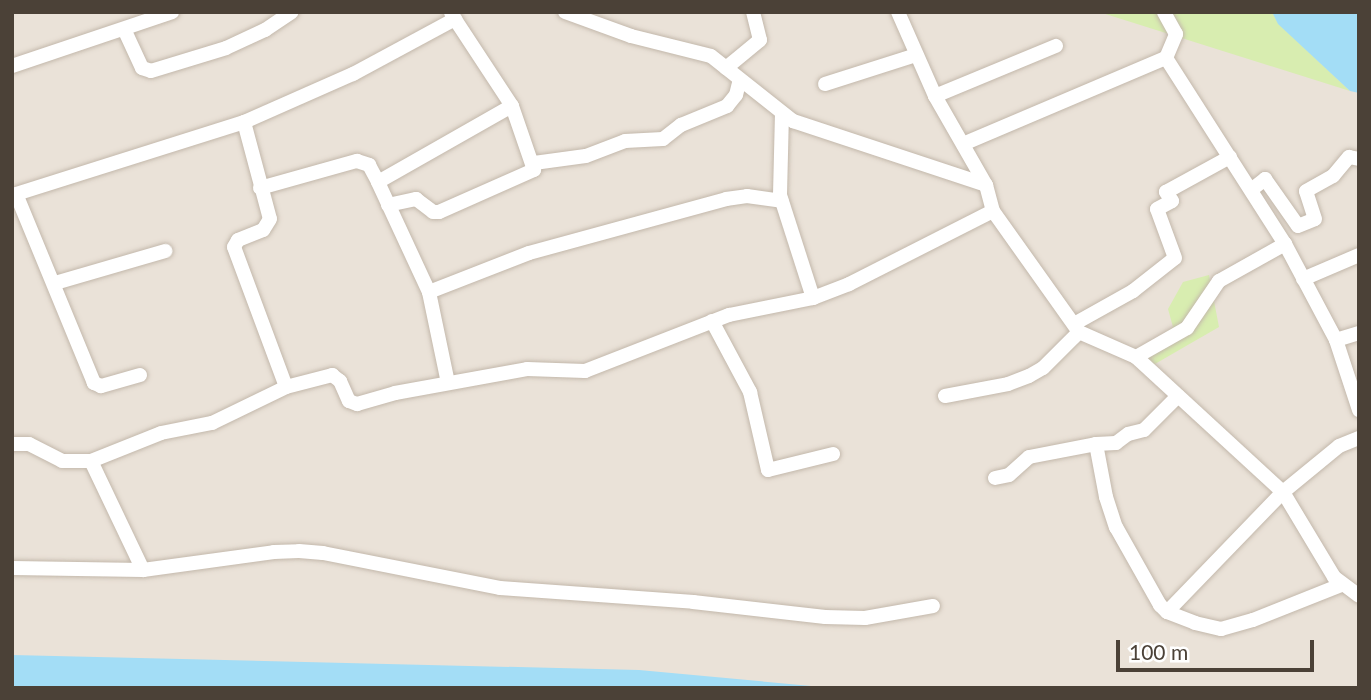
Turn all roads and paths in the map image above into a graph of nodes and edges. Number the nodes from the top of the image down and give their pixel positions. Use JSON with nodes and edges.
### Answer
{"nodes":[{"id":1,"x":172,"y":12,"type":"edge"},
{"id":2,"x":292,"y":12,"type":"edge"},
{"id":3,"x":565,"y":12,"type":"edge"},
{"id":4,"x":753,"y":12,"type":"edge"},
{"id":5,"x":898,"y":12,"type":"edge"},
{"id":6,"x":1164,"y":12,"type":"edge"},
{"id":7,"x":452,"y":15,"type":"edge"},
{"id":8,"x":124,"y":29,"type":"junction"},
{"id":9,"x":1056,"y":46,"type":"dead end"},
{"id":10,"x":916,"y":55,"type":"junction"},
{"id":11,"x":1166,"y":58,"type":"junction"},
{"id":12,"x":12,"y":66,"type":"edge"},
{"id":13,"x":726,"y":68,"type":"junction"},
{"id":14,"x":740,"y":79,"type":"junction"},
{"id":15,"x":825,"y":84,"type":"dead end"},
{"id":16,"x":935,"y":96,"type":"junction"},
{"id":17,"x":512,"y":106,"type":"junction"},
{"id":18,"x":782,"y":113,"type":"junction"},
{"id":19,"x":244,"y":122,"type":"junction"},
{"id":20,"x":963,"y":144,"type":"junction"},
{"id":21,"x":1230,"y":157,"type":"junction"},
{"id":22,"x":1359,"y":159,"type":"edge"},
{"id":23,"x":534,"y":163,"type":"junction"},
{"id":24,"x":378,"y":182,"type":"junction"},
{"id":25,"x":986,"y":185,"type":"junction"},
{"id":26,"x":260,"y":188,"type":"junction"},
{"id":27,"x":1251,"y":190,"type":"junction"},
{"id":28,"x":14,"y":191,"type":"edge"},
{"id":29,"x":782,"y":201,"type":"junction"},
{"id":30,"x":388,"y":205,"type":"junction"},
{"id":31,"x":993,"y":211,"type":"junction"},
{"id":32,"x":1285,"y":244,"type":"junction"},
{"id":33,"x":165,"y":251,"type":"dead end"},
{"id":34,"x":1359,"y":255,"type":"edge"},
{"id":35,"x":1303,"y":279,"type":"junction"},
{"id":36,"x":55,"y":283,"type":"junction"},
{"id":37,"x":429,"y":292,"type":"junction"},
{"id":38,"x":813,"y":298,"type":"junction"},
{"id":39,"x":712,"y":321,"type":"junction"},
{"id":40,"x":1077,"y":328,"type":"junction"},
{"id":41,"x":1359,"y":333,"type":"edge"},
{"id":42,"x":1336,"y":340,"type":"junction"},
{"id":43,"x":1136,"y":357,"type":"junction"},
{"id":44,"x":140,"y":375,"type":"dead end"},
{"id":45,"x":448,"y":383,"type":"junction"},
{"id":46,"x":286,"y":387,"type":"junction"},
{"id":47,"x":945,"y":396,"type":"dead end"},
{"id":48,"x":1178,"y":396,"type":"junction"},
{"id":49,"x":1359,"y":410,"type":"edge"},
{"id":50,"x":1359,"y":438,"type":"edge"},
{"id":51,"x":12,"y":444,"type":"edge"},
{"id":52,"x":1096,"y":444,"type":"junction"},
{"id":53,"x":833,"y":454,"type":"dead end"},
{"id":54,"x":91,"y":461,"type":"junction"},
{"id":55,"x":995,"y":478,"type":"dead end"},
{"id":56,"x":1283,"y":492,"type":"junction"},
{"id":57,"x":12,"y":568,"type":"edge"},
{"id":58,"x":143,"y":570,"type":"junction"},
{"id":59,"x":1341,"y":585,"type":"junction"},
{"id":60,"x":1359,"y":596,"type":"edge"},
{"id":61,"x":933,"y":607,"type":"dead end"},
{"id":62,"x":1167,"y":612,"type":"junction"}],
"edges":[{"from":1,"to":8,"type":"street"},
{"from":2,"to":8,"type":"street"},
{"from":3,"to":13,"type":"street"},
{"from":4,"to":13,"type":"street"},
{"from":5,"to":10,"type":"street"},
{"from":6,"to":11,"type":"street"},
{"from":7,"to":17,"type":"street"},
{"from":7,"to":19,"type":"street"},
{"from":8,"to":12,"type":"street"},
{"from":9,"to":16,"type":"street"},
{"from":10,"to":15,"type":"street"},
{"from":10,"to":16,"type":"street"},
{"from":11,"to":20,"type":"street"},
{"from":11,"to":21,"type":"street"},
{"from":13,"to":14,"type":"street"},
{"from":14,"to":18,"type":"street"},
{"from":14,"to":23,"type":"street"},
{"from":16,"to":20,"type":"street"},
{"from":17,"to":23,"type":"street"},
{"from":17,"to":24,"type":"street"},
{"from":18,"to":25,"type":"street"},
{"from":18,"to":29,"type":"street"},
{"from":19,"to":26,"type":"street"},
{"from":19,"to":28,"type":"street"},
{"from":20,"to":25,"type":"street"},
{"from":21,"to":27,"type":"street"},
{"from":21,"to":40,"type":"street"},
{"from":22,"to":27,"type":"street"},
{"from":23,"to":30,"type":"street"},
{"from":24,"to":26,"type":"street"},
{"from":24,"to":30,"type":"street"},
{"from":25,"to":31,"type":"street"},
{"from":26,"to":46,"type":"street"},
{"from":27,"to":32,"type":"street"},
{"from":28,"to":36,"type":"street"},
{"from":29,"to":37,"type":"street"},
{"from":29,"to":38,"type":"street"},
{"from":30,"to":37,"type":"street"},
{"from":31,"to":38,"type":"street"},
{"from":31,"to":40,"type":"street"},
{"from":32,"to":35,"type":"street"},
{"from":32,"to":43,"type":"street"},
{"from":33,"to":36,"type":"street"},
{"from":34,"to":35,"type":"street"},
{"from":35,"to":42,"type":"street"},
{"from":36,"to":44,"type":"street"},
{"from":37,"to":45,"type":"street"},
{"from":38,"to":39,"type":"street"},
{"from":39,"to":45,"type":"street"},
{"from":39,"to":53,"type":"street"},
{"from":40,"to":43,"type":"street"},
{"from":40,"to":47,"type":"street"},
{"from":41,"to":42,"type":"street"},
{"from":42,"to":49,"type":"street"},
{"from":43,"to":48,"type":"street"},
{"from":45,"to":46,"type":"street"},
{"from":46,"to":54,"type":"street"},
{"from":48,"to":52,"type":"street"},
{"from":48,"to":56,"type":"street"},
{"from":50,"to":56,"type":"street"},
{"from":51,"to":54,"type":"street"},
{"from":52,"to":55,"type":"street"},
{"from":52,"to":62,"type":"street"},
{"from":54,"to":58,"type":"street"},
{"from":56,"to":59,"type":"street"},
{"from":56,"to":62,"type":"street"},
{"from":57,"to":58,"type":"street"},
{"from":58,"to":61,"type":"street"},
{"from":59,"to":60,"type":"street"},
{"from":59,"to":62,"type":"street"}]}
